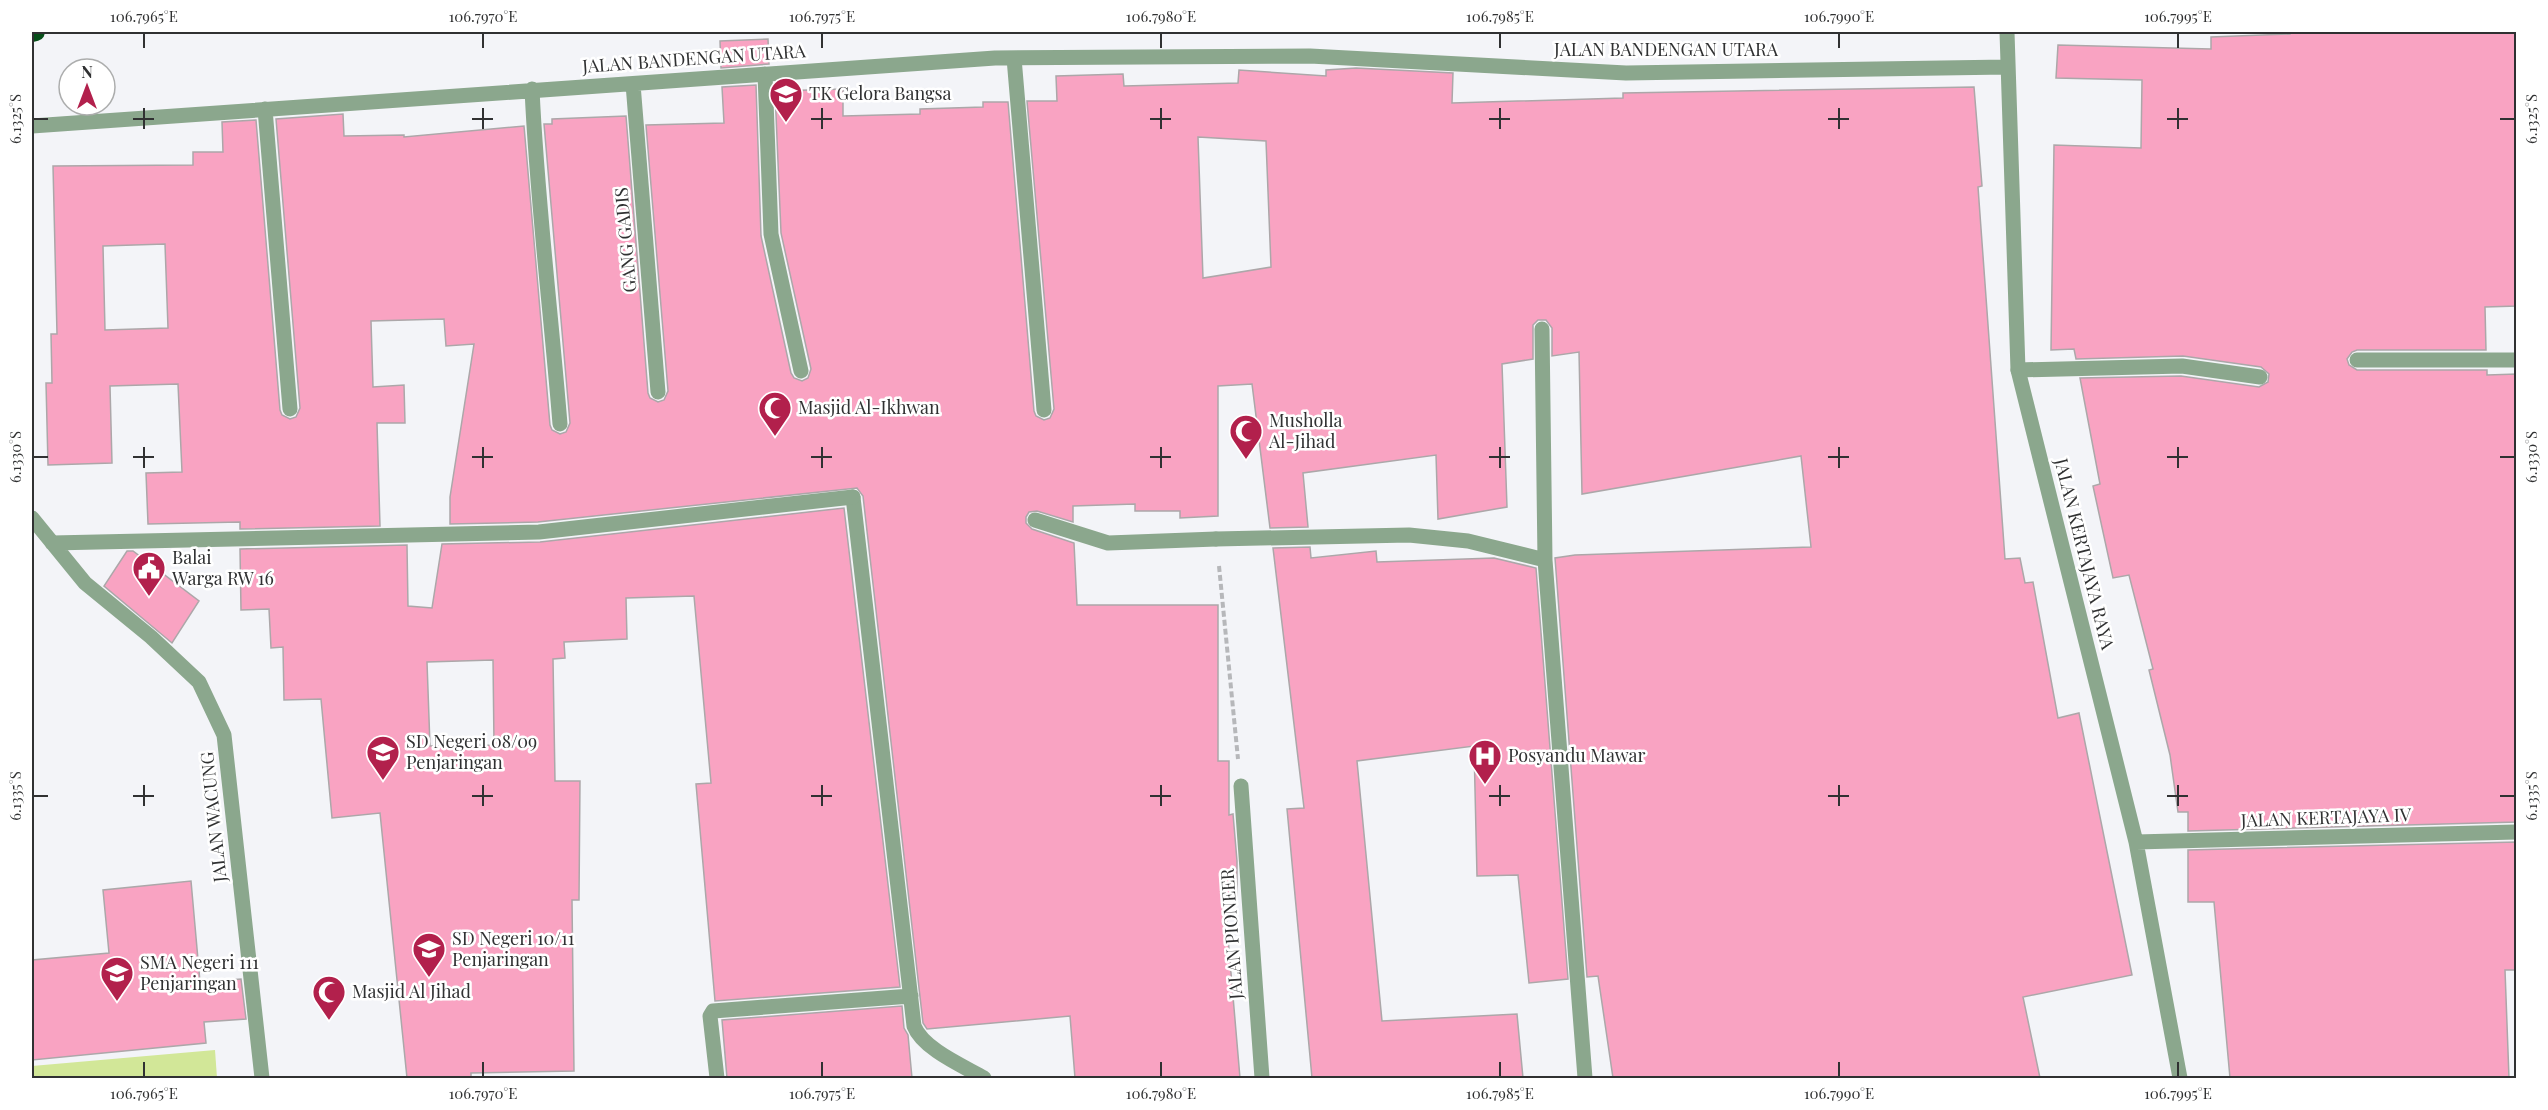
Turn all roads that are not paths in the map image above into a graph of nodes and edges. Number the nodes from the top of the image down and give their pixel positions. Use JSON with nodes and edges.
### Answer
{"nodes":[{"id":1,"x":2007,"y":32,"type":"edge"},
{"id":2,"x":1014,"y":58,"type":"junction"},
{"id":3,"x":2007,"y":67,"type":"junction"},
{"id":4,"x":765,"y":74,"type":"junction"},
{"id":5,"x":633,"y":84,"type":"junction"},
{"id":6,"x":532,"y":89,"type":"junction"},
{"id":7,"x":265,"y":109,"type":"junction"},
{"id":8,"x":32,"y":126,"type":"edge"},
{"id":9,"x":1542,"y":329,"type":"dead end"},
{"id":10,"x":2357,"y":360,"type":"dead end"},
{"id":11,"x":2517,"y":360,"type":"edge"},
{"id":12,"x":801,"y":370,"type":"dead end"},
{"id":13,"x":2018,"y":370,"type":"junction"},
{"id":14,"x":2260,"y":377,"type":"dead end"},
{"id":15,"x":658,"y":392,"type":"dead end"},
{"id":16,"x":290,"y":409,"type":"dead end"},
{"id":17,"x":1044,"y":410,"type":"dead end"},
{"id":18,"x":560,"y":424,"type":"dead end"},
{"id":19,"x":1035,"y":520,"type":"dead end"},
{"id":20,"x":34,"y":527,"type":"edge"},
{"id":21,"x":52,"y":543,"type":"junction"},
{"id":22,"x":1545,"y":560,"type":"junction"},
{"id":23,"x":1241,"y":786,"type":"road end"},
{"id":24,"x":2517,"y":832,"type":"edge"},
{"id":25,"x":2136,"y":842,"type":"junction"},
{"id":26,"x":910,"y":996,"type":"junction"},
{"id":27,"x":262,"y":1078,"type":"edge"},
{"id":28,"x":717,"y":1078,"type":"edge"},
{"id":29,"x":984,"y":1078,"type":"edge"},
{"id":30,"x":1262,"y":1078,"type":"edge"},
{"id":31,"x":1585,"y":1078,"type":"edge"},
{"id":32,"x":2180,"y":1078,"type":"edge"}],
"edges":[{"from":1,"to":3,"type":"street","name":"JALAN KERTAJAYA RAYA"},
{"from":2,"to":3,"type":"street","name":"JALAN BANDENGAN UTARA"},
{"from":2,"to":4,"type":"street","name":"JALAN BANDENGAN UTARA"},
{"from":2,"to":17,"type":"street"},
{"from":3,"to":13,"type":"street","name":"JALAN KERTAJAYA RAYA"},
{"from":4,"to":5,"type":"street","name":"JALAN BANDENGAN UTARA"},
{"from":4,"to":12,"type":"street"},
{"from":5,"to":6,"type":"street","name":"JALAN BANDENGAN UTARA"},
{"from":5,"to":15,"type":"street","name":"GANG GADIS"},
{"from":6,"to":7,"type":"street","name":"JALAN BANDENGAN UTARA"},
{"from":6,"to":18,"type":"street"},
{"from":7,"to":8,"type":"street","name":"JALAN BANDENGAN UTARA"},
{"from":7,"to":16,"type":"street"},
{"from":9,"to":22,"type":"street"},
{"from":10,"to":11,"type":"street"},
{"from":13,"to":14,"type":"street"},
{"from":13,"to":25,"type":"street","name":"JALAN KERTAJAYA RAYA"},
{"from":19,"to":22,"type":"street"},
{"from":20,"to":21,"type":"street","name":"JALAN WACUNG"},
{"from":21,"to":26,"type":"street"},
{"from":21,"to":27,"type":"street","name":"JALAN WACUNG"},
{"from":22,"to":31,"type":"street"},
{"from":23,"to":30,"type":"street","name":"JALAN PIONEER"},
{"from":24,"to":25,"type":"street","name":"JALAN KERTAJAYA IV"},
{"from":25,"to":32,"type":"street","name":"JALAN KERTAJAYA RAYA"},
{"from":26,"to":28,"type":"street"},
{"from":26,"to":29,"type":"street"}]}
